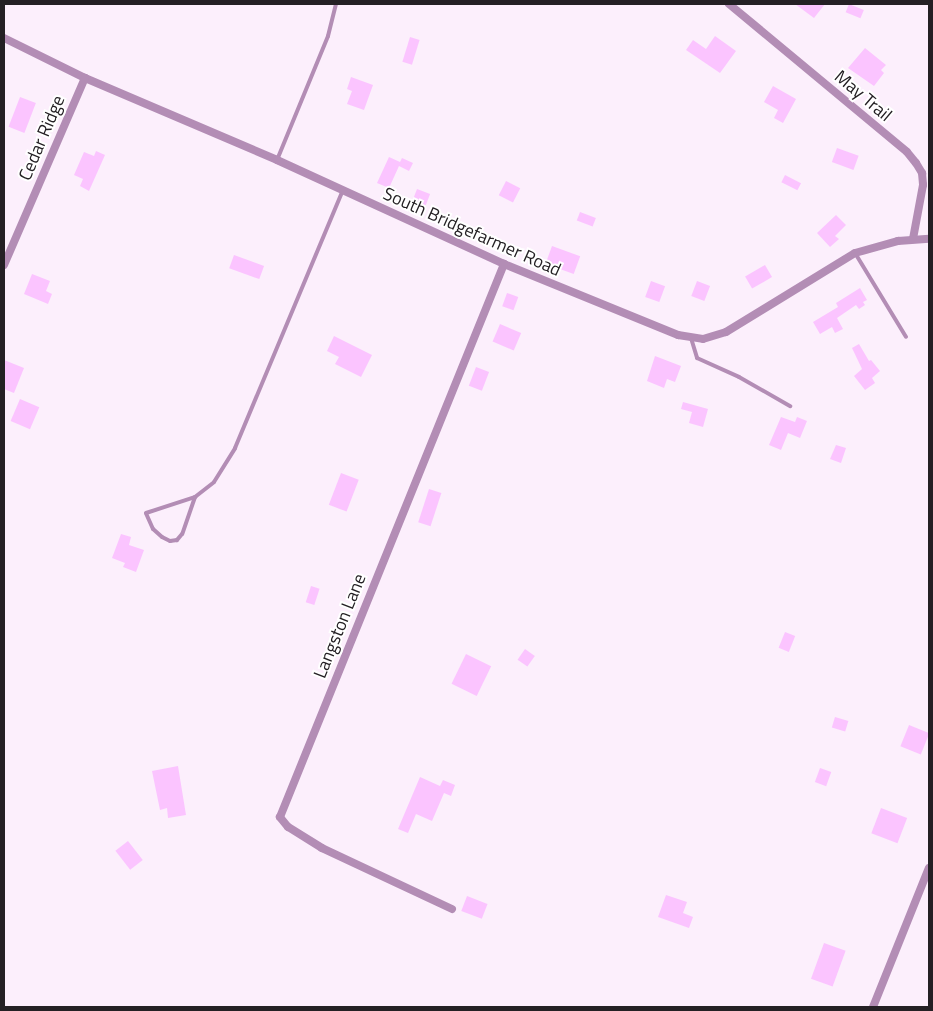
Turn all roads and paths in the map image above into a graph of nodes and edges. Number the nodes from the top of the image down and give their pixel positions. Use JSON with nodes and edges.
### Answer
{"nodes":[{"id":1,"x":336,"y":4,"type":"edge"},
{"id":2,"x":729,"y":4,"type":"edge"},
{"id":3,"x":4,"y":38,"type":"edge"},
{"id":4,"x":85,"y":78,"type":"junction"},
{"id":5,"x":277,"y":160,"type":"junction"},
{"id":6,"x":343,"y":190,"type":"junction"},
{"id":7,"x":913,"y":239,"type":"junction"},
{"id":8,"x":929,"y":239,"type":"edge"},
{"id":9,"x":855,"y":253,"type":"junction"},
{"id":10,"x":504,"y":264,"type":"junction"},
{"id":11,"x":4,"y":265,"type":"edge"},
{"id":12,"x":906,"y":337,"type":"dead end"},
{"id":13,"x":691,"y":338,"type":"junction"},
{"id":14,"x":790,"y":406,"type":"dead end"},
{"id":15,"x":195,"y":497,"type":"junction"},
{"id":16,"x":929,"y":868,"type":"edge"},
{"id":17,"x":452,"y":909,"type":"dead end"},
{"id":18,"x":873,"y":1007,"type":"edge"}],
"edges":[{"from":1,"to":5,"type":"lane"},
{"from":2,"to":7,"type":"street","name":"May Trail"},
{"from":3,"to":4,"type":"street","name":"South Bridgefarmer Road"},
{"from":4,"to":5,"type":"street","name":"South Bridgefarmer Road"},
{"from":4,"to":11,"type":"street","name":"Cedar Ridge"},
{"from":5,"to":6,"type":"street","name":"South Bridgefarmer Road"},
{"from":6,"to":10,"type":"street","name":"South Bridgefarmer Road"},
{"from":6,"to":15,"type":"lane"},
{"from":7,"to":8,"type":"street","name":"South Bridgefarmer Road"},
{"from":7,"to":9,"type":"street","name":"South Bridgefarmer Road"},
{"from":9,"to":12,"type":"lane"},
{"from":9,"to":13,"type":"street","name":"South Bridgefarmer Road"},
{"from":10,"to":13,"type":"street","name":"South Bridgefarmer Road"},
{"from":10,"to":17,"type":"street","name":"Langston Lane"},
{"from":13,"to":14,"type":"lane"},
{"from":15,"to":15,"type":"lane"},
{"from":16,"to":18,"type":"street"}]}
